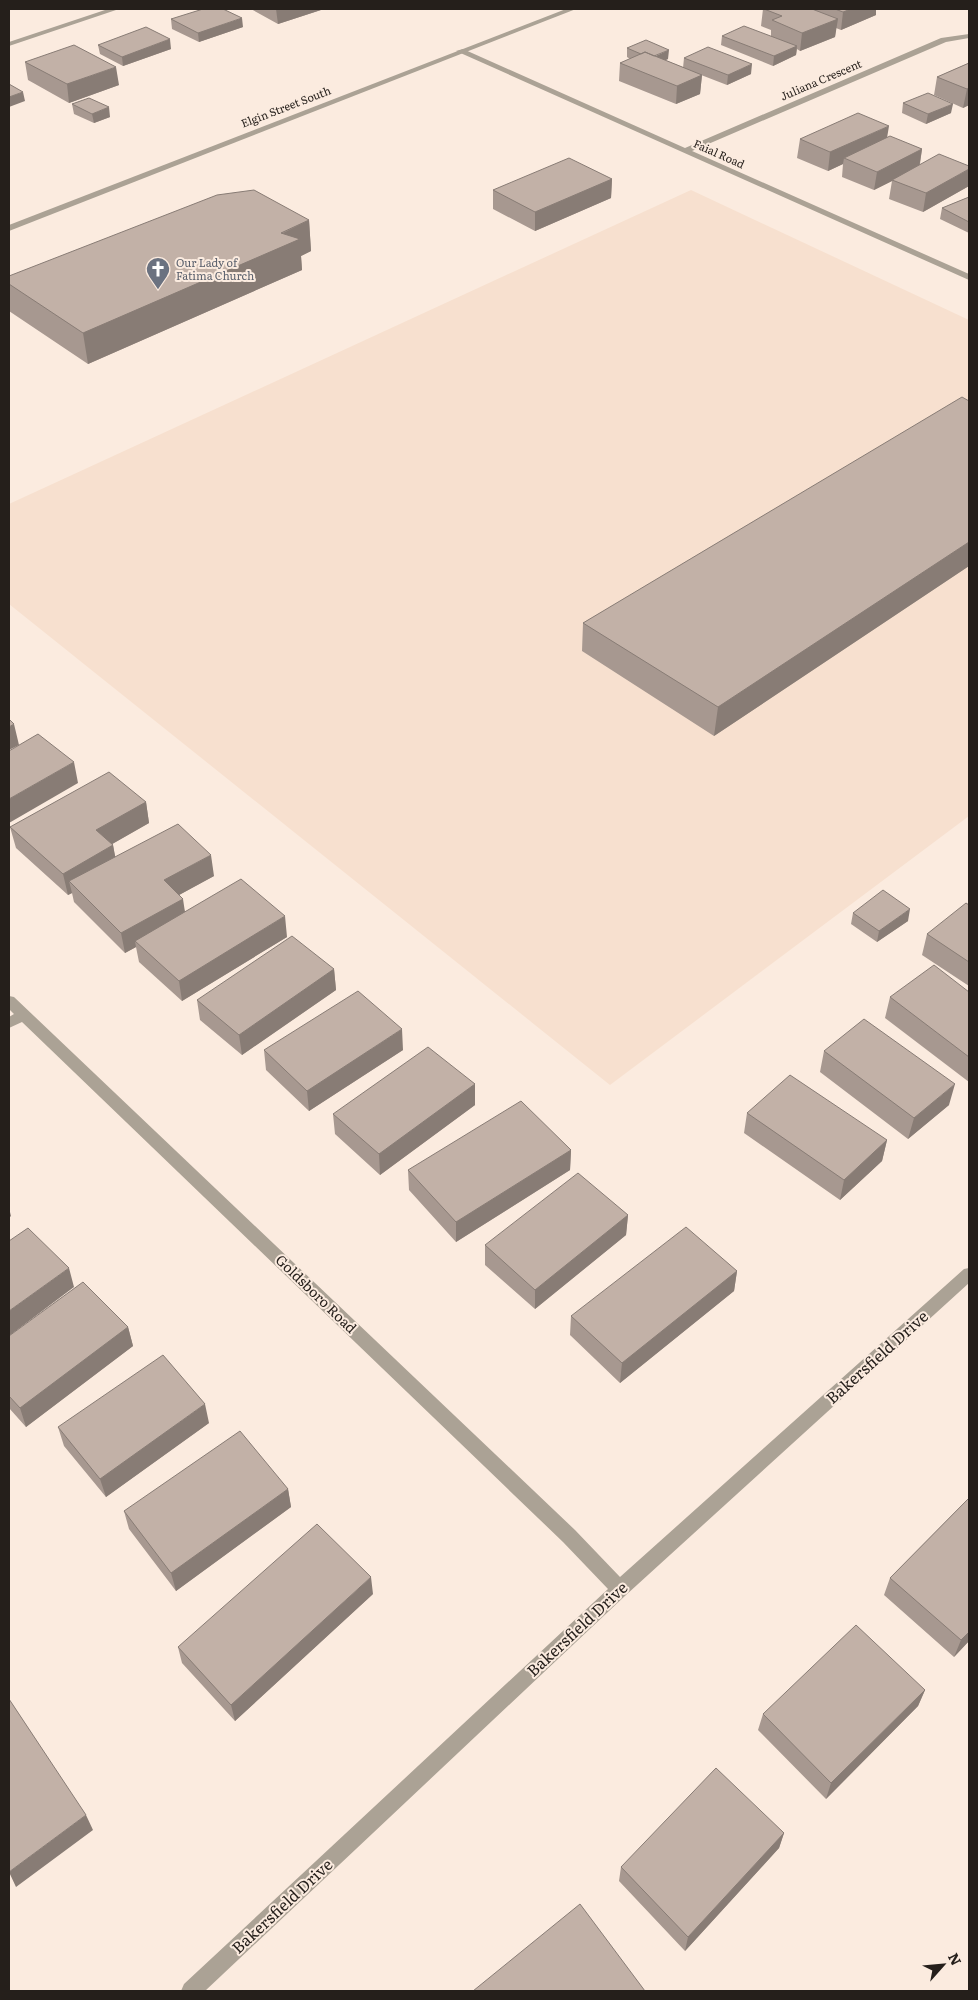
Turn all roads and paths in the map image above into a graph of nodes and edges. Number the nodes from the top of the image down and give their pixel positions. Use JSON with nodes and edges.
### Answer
{"nodes":[{"id":1,"x":109,"y":9,"type":"edge"},
{"id":2,"x":572,"y":9,"type":"edge"},
{"id":3,"x":969,"y":36,"type":"edge"},
{"id":4,"x":9,"y":44,"type":"edge"},
{"id":5,"x":460,"y":51,"type":"junction"},
{"id":6,"x":684,"y":151,"type":"junction"},
{"id":7,"x":9,"y":228,"type":"edge"},
{"id":8,"x":969,"y":277,"type":"edge"},
{"id":9,"x":9,"y":1001,"type":"edge"},
{"id":10,"x":23,"y":1015,"type":"junction"},
{"id":11,"x":9,"y":1023,"type":"edge"},
{"id":12,"x":969,"y":1274,"type":"edge"},
{"id":13,"x":620,"y":1589,"type":"junction"},
{"id":14,"x":191,"y":1991,"type":"edge"}],
"edges":[{"from":1,"to":4,"type":"street"},
{"from":2,"to":5,"type":"street","name":"Elgin Street South"},
{"from":3,"to":6,"type":"street","name":"Juliana Crescent"},
{"from":5,"to":6,"type":"street","name":"Faial Road"},
{"from":5,"to":7,"type":"street","name":"Elgin Street South"},
{"from":6,"to":8,"type":"street","name":"Faial Road"},
{"from":9,"to":10,"type":"street","name":"Goldsboro Road"},
{"from":10,"to":11,"type":"street"},
{"from":10,"to":13,"type":"street","name":"Goldsboro Road"},
{"from":12,"to":13,"type":"street","name":"Bakersfield Drive"},
{"from":13,"to":14,"type":"street","name":"Bakersfield Drive"}]}
